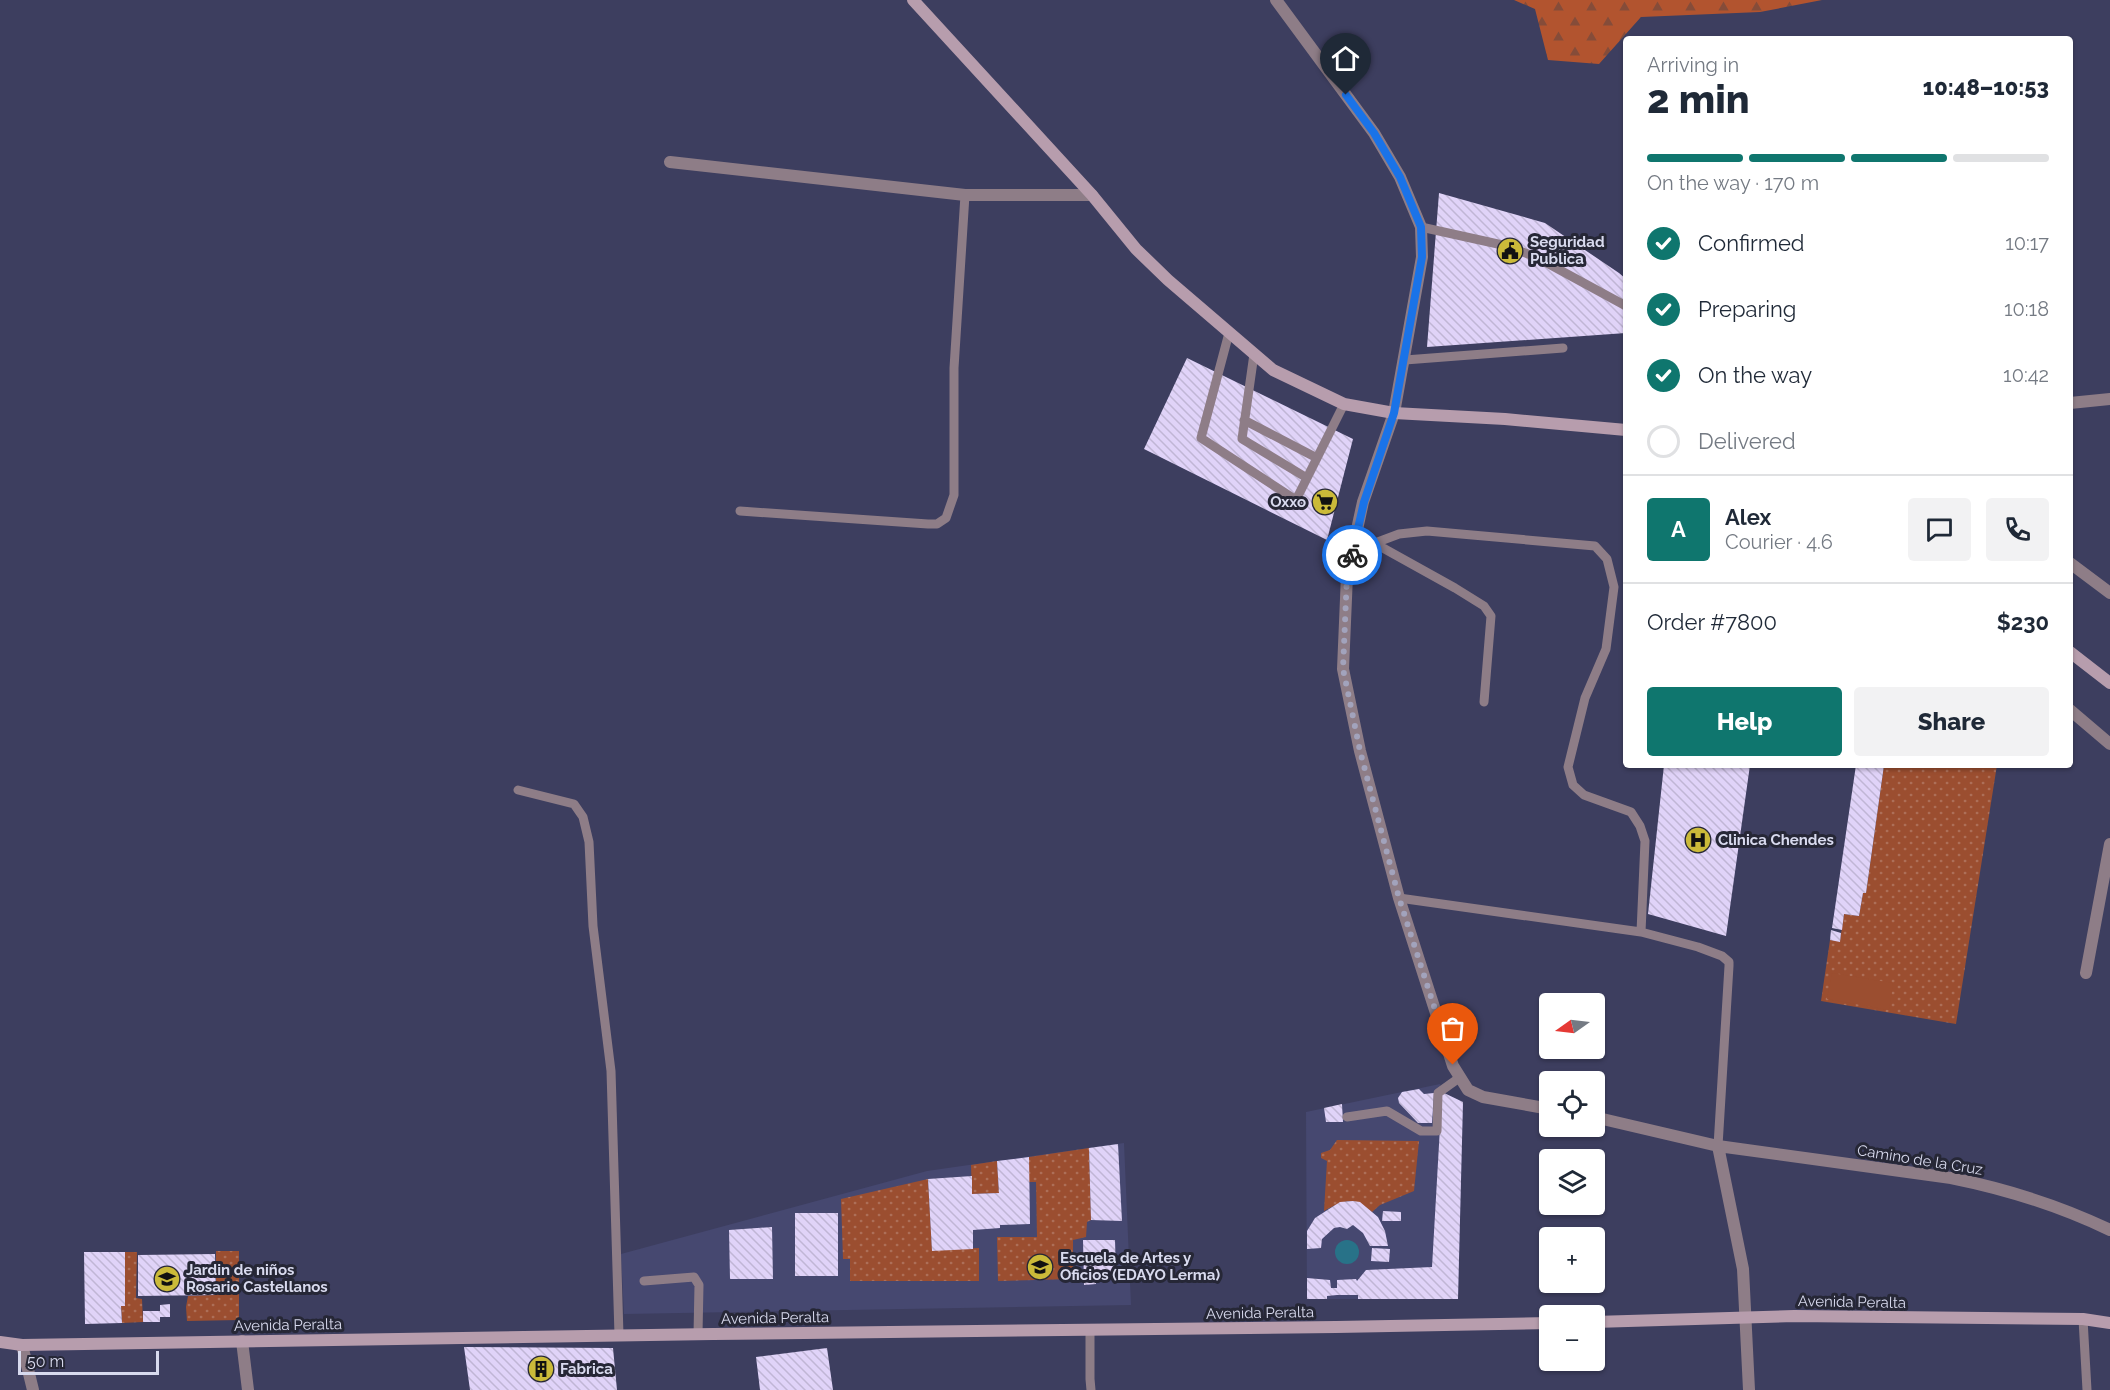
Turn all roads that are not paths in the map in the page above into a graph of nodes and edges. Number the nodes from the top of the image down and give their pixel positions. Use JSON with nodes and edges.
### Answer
{"nodes":[{"id":1,"x":913,"y":0,"type":"edge"},
{"id":2,"x":1275,"y":0,"type":"edge"},
{"id":3,"x":670,"y":162,"type":"dead end"},
{"id":4,"x":965,"y":195,"type":"junction"},
{"id":5,"x":1092,"y":195,"type":"junction"},
{"id":6,"x":1421,"y":227,"type":"junction"},
{"id":7,"x":1623,"y":304,"type":"edge"},
{"id":8,"x":1228,"y":333,"type":"junction"},
{"id":9,"x":1563,"y":348,"type":"dead end"},
{"id":10,"x":1254,"y":354,"type":"junction"},
{"id":11,"x":1405,"y":360,"type":"junction"},
{"id":12,"x":2110,"y":399,"type":"edge"},
{"id":13,"x":2073,"y":403,"type":"edge"},
{"id":14,"x":1344,"y":404,"type":"junction"},
{"id":15,"x":1394,"y":413,"type":"junction"},
{"id":16,"x":1244,"y":420,"type":"junction"},
{"id":17,"x":1623,"y":430,"type":"edge"},
{"id":18,"x":1317,"y":458,"type":"junction"},
{"id":19,"x":1307,"y":478,"type":"junction"},
{"id":20,"x":740,"y":511,"type":"dead end"},
{"id":21,"x":1356,"y":533,"type":"junction"},
{"id":22,"x":1375,"y":543,"type":"junction"},
{"id":23,"x":2073,"y":565,"type":"edge"},
{"id":24,"x":2110,"y":593,"type":"edge"},
{"id":25,"x":2073,"y":654,"type":"edge"},
{"id":26,"x":2110,"y":683,"type":"edge"},
{"id":27,"x":1484,"y":702,"type":"dead end"},
{"id":28,"x":2073,"y":713,"type":"edge"},
{"id":29,"x":2110,"y":744,"type":"edge"},
{"id":30,"x":518,"y":790,"type":"dead end"},
{"id":31,"x":2110,"y":843,"type":"edge"},
{"id":32,"x":1399,"y":898,"type":"junction"},
{"id":33,"x":1641,"y":933,"type":"junction"},
{"id":34,"x":2086,"y":973,"type":"dead end"},
{"id":35,"x":1459,"y":1078,"type":"junction"},
{"id":36,"x":1539,"y":1107,"type":"edge"},
{"id":37,"x":1347,"y":1117,"type":"dead end"},
{"id":38,"x":1605,"y":1120,"type":"edge"},
{"id":39,"x":1718,"y":1146,"type":"junction"},
{"id":40,"x":2110,"y":1230,"type":"edge"},
{"id":41,"x":644,"y":1281,"type":"dead end"},
{"id":42,"x":1745,"y":1318,"type":"junction"},
{"id":43,"x":2083,"y":1319,"type":"junction"},
{"id":44,"x":1605,"y":1322,"type":"edge"},
{"id":45,"x":1539,"y":1323,"type":"edge"},
{"id":46,"x":2110,"y":1323,"type":"edge"},
{"id":47,"x":1090,"y":1330,"type":"junction"},
{"id":48,"x":698,"y":1334,"type":"junction"},
{"id":49,"x":619,"y":1335,"type":"junction"},
{"id":50,"x":242,"y":1341,"type":"junction"},
{"id":51,"x":0,"y":1342,"type":"edge"},
{"id":52,"x":22,"y":1345,"type":"junction"},
{"id":53,"x":33,"y":1390,"type":"edge"},
{"id":54,"x":248,"y":1390,"type":"edge"},
{"id":55,"x":1091,"y":1390,"type":"edge"},
{"id":56,"x":1749,"y":1390,"type":"edge"},
{"id":57,"x":2087,"y":1390,"type":"edge"}],
"edges":[{"from":1,"to":5,"type":"street"},
{"from":2,"to":6,"type":"street"},
{"from":3,"to":4,"type":"street"},
{"from":4,"to":5,"type":"street"},
{"from":4,"to":20,"type":"lane"},
{"from":5,"to":8,"type":"street"},
{"from":6,"to":7,"type":"lane"},
{"from":6,"to":11,"type":"street"},
{"from":8,"to":10,"type":"street"},
{"from":8,"to":19,"type":"lane"},
{"from":9,"to":11,"type":"lane"},
{"from":10,"to":14,"type":"street"},
{"from":10,"to":16,"type":"lane"},
{"from":11,"to":15,"type":"street"},
{"from":12,"to":13,"type":"street"},
{"from":14,"to":15,"type":"street"},
{"from":14,"to":18,"type":"lane"},
{"from":15,"to":17,"type":"street"},
{"from":15,"to":21,"type":"street"},
{"from":16,"to":18,"type":"lane"},
{"from":16,"to":19,"type":"lane"},
{"from":18,"to":19,"type":"lane"},
{"from":21,"to":22,"type":"lane"},
{"from":21,"to":32,"type":"street"},
{"from":22,"to":27,"type":"lane"},
{"from":22,"to":33,"type":"lane"},
{"from":23,"to":24,"type":"street"},
{"from":25,"to":26,"type":"street"},
{"from":28,"to":29,"type":"street"},
{"from":30,"to":49,"type":"lane"},
{"from":31,"to":34,"type":"street"},
{"from":32,"to":33,"type":"lane"},
{"from":32,"to":35,"type":"street"},
{"from":33,"to":39,"type":"lane"},
{"from":35,"to":36,"type":"street"},
{"from":35,"to":37,"type":"lane"},
{"from":38,"to":39,"type":"street","name":"Camino de la Cruz"},
{"from":39,"to":40,"type":"street","name":"Camino de la Cruz"},
{"from":39,"to":42,"type":"street"},
{"from":41,"to":48,"type":"lane"},
{"from":42,"to":43,"type":"street","name":"Avenida Peralta"},
{"from":42,"to":44,"type":"street","name":"Avenida Peralta"},
{"from":42,"to":56,"type":"street"},
{"from":43,"to":46,"type":"street","name":"Avenida Peralta"},
{"from":43,"to":57,"type":"lane"},
{"from":45,"to":47,"type":"street","name":"Avenida Peralta"},
{"from":47,"to":48,"type":"street","name":"Avenida Peralta"},
{"from":47,"to":55,"type":"lane"},
{"from":48,"to":49,"type":"street","name":"Avenida Peralta"},
{"from":49,"to":50,"type":"street","name":"Avenida Peralta"},
{"from":50,"to":52,"type":"street","name":"Avenida Peralta"},
{"from":50,"to":54,"type":"street"},
{"from":51,"to":52,"type":"street","name":"Avenida Peralta"},
{"from":52,"to":53,"type":"street"}]}
